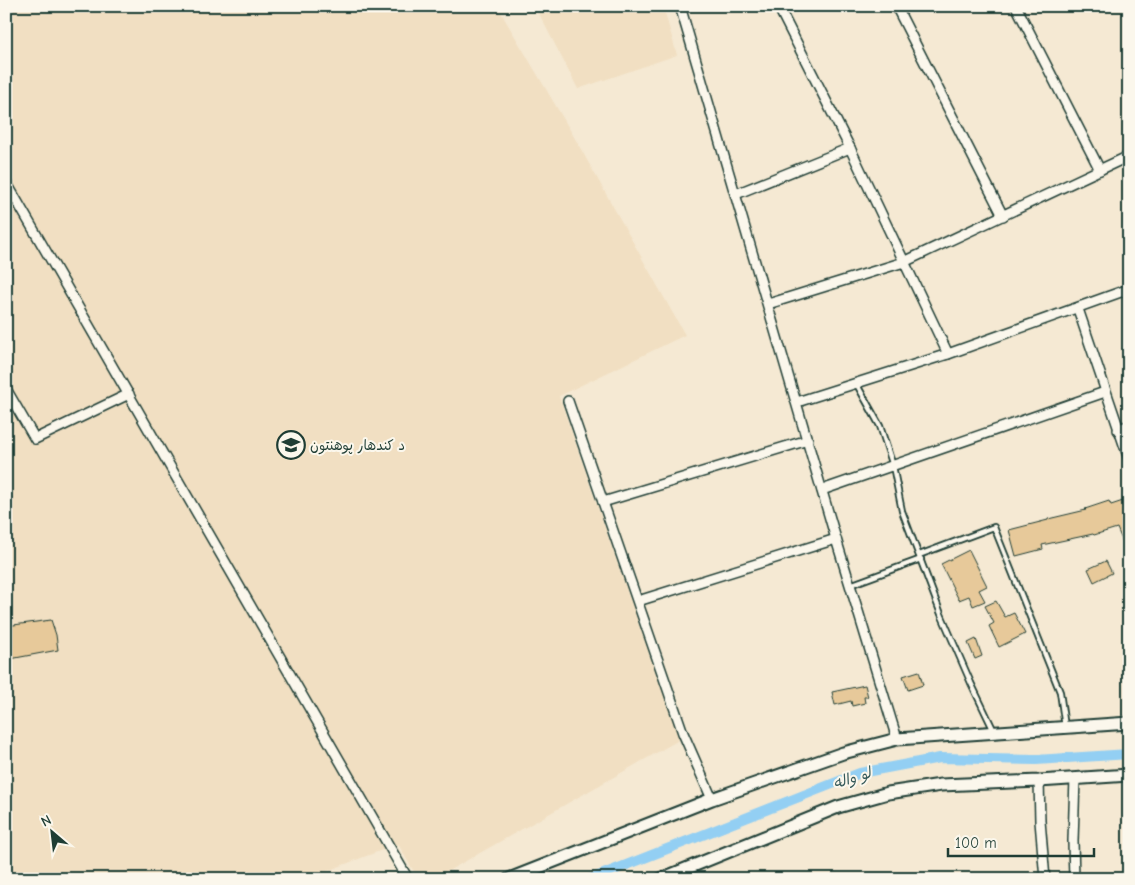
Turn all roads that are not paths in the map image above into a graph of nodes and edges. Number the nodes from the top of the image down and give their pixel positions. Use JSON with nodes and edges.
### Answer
{"nodes":[{"id":1,"x":680,"y":6,"type":"edge"},
{"id":2,"x":778,"y":6,"type":"edge"},
{"id":3,"x":896,"y":6,"type":"edge"},
{"id":4,"x":1016,"y":6,"type":"edge"},
{"id":5,"x":850,"y":148,"type":"junction"},
{"id":6,"x":1129,"y":156,"type":"edge"},
{"id":7,"x":1100,"y":170,"type":"junction"},
{"id":8,"x":6,"y":182,"type":"edge"},
{"id":9,"x":736,"y":194,"type":"junction"},
{"id":10,"x":1003,"y":216,"type":"junction"},
{"id":11,"x":904,"y":262,"type":"junction"},
{"id":12,"x":1129,"y":289,"type":"edge"},
{"id":13,"x":768,"y":304,"type":"junction"},
{"id":14,"x":1078,"y":308,"type":"junction"},
{"id":15,"x":948,"y":354,"type":"junction"},
{"id":16,"x":856,"y":384,"type":"junction"},
{"id":17,"x":6,"y":389,"type":"edge"},
{"id":18,"x":1105,"y":392,"type":"junction"},
{"id":19,"x":129,"y":394,"type":"junction"},
{"id":20,"x":568,"y":401,"type":"dead end"},
{"id":21,"x":797,"y":402,"type":"junction"},
{"id":22,"x":1129,"y":425,"type":"edge"},
{"id":23,"x":1118,"y":430,"type":"junction"},
{"id":24,"x":808,"y":440,"type":"junction"},
{"id":25,"x":1129,"y":459,"type":"edge"},
{"id":26,"x":893,"y":466,"type":"junction"},
{"id":27,"x":822,"y":490,"type":"junction"},
{"id":28,"x":603,"y":502,"type":"junction"},
{"id":29,"x":836,"y":540,"type":"junction"},
{"id":30,"x":920,"y":557,"type":"junction"},
{"id":31,"x":850,"y":585,"type":"junction"},
{"id":32,"x":638,"y":601,"type":"junction"},
{"id":33,"x":1129,"y":723,"type":"edge"},
{"id":34,"x":1065,"y":727,"type":"junction"},
{"id":35,"x":994,"y":731,"type":"junction"},
{"id":36,"x":897,"y":739,"type":"junction"},
{"id":37,"x":1129,"y":775,"type":"edge"},
{"id":38,"x":1075,"y":778,"type":"junction"},
{"id":39,"x":1038,"y":782,"type":"junction"},
{"id":40,"x":712,"y":799,"type":"junction"},
{"id":41,"x":408,"y":879,"type":"edge"},
{"id":42,"x":509,"y":879,"type":"edge"},
{"id":43,"x":661,"y":879,"type":"edge"},
{"id":44,"x":1045,"y":879,"type":"edge"},
{"id":45,"x":1074,"y":879,"type":"edge"}],
"edges":[{"from":1,"to":9,"type":"street"},
{"from":2,"to":5,"type":"street"},
{"from":3,"to":10,"type":"street"},
{"from":4,"to":7,"type":"street"},
{"from":5,"to":9,"type":"street"},
{"from":5,"to":11,"type":"street"},
{"from":6,"to":7,"type":"street"},
{"from":7,"to":10,"type":"street"},
{"from":8,"to":19,"type":"street"},
{"from":9,"to":13,"type":"street"},
{"from":10,"to":11,"type":"street"},
{"from":11,"to":13,"type":"street"},
{"from":11,"to":15,"type":"street"},
{"from":12,"to":14,"type":"street"},
{"from":13,"to":21,"type":"street"},
{"from":14,"to":15,"type":"street"},
{"from":14,"to":18,"type":"street"},
{"from":15,"to":16,"type":"street"},
{"from":16,"to":21,"type":"street"},
{"from":16,"to":26,"type":"lane"},
{"from":17,"to":19,"type":"street"},
{"from":18,"to":23,"type":"street"},
{"from":18,"to":26,"type":"street"},
{"from":19,"to":41,"type":"street"},
{"from":20,"to":28,"type":"street"},
{"from":21,"to":24,"type":"street"},
{"from":22,"to":23,"type":"street"},
{"from":23,"to":25,"type":"street"},
{"from":24,"to":27,"type":"street"},
{"from":24,"to":28,"type":"street"},
{"from":26,"to":27,"type":"street"},
{"from":26,"to":30,"type":"lane"},
{"from":27,"to":29,"type":"street"},
{"from":28,"to":32,"type":"street"},
{"from":29,"to":31,"type":"street"},
{"from":29,"to":32,"type":"street"},
{"from":30,"to":31,"type":"lane"},
{"from":30,"to":34,"type":"lane"},
{"from":30,"to":35,"type":"lane"},
{"from":31,"to":36,"type":"street"},
{"from":32,"to":40,"type":"street"},
{"from":33,"to":34,"type":"street"},
{"from":34,"to":35,"type":"street"},
{"from":35,"to":36,"type":"street"},
{"from":36,"to":40,"type":"street"},
{"from":37,"to":38,"type":"street"},
{"from":38,"to":39,"type":"street"},
{"from":38,"to":45,"type":"street"},
{"from":39,"to":43,"type":"street"},
{"from":39,"to":44,"type":"street"},
{"from":40,"to":42,"type":"street"}]}
